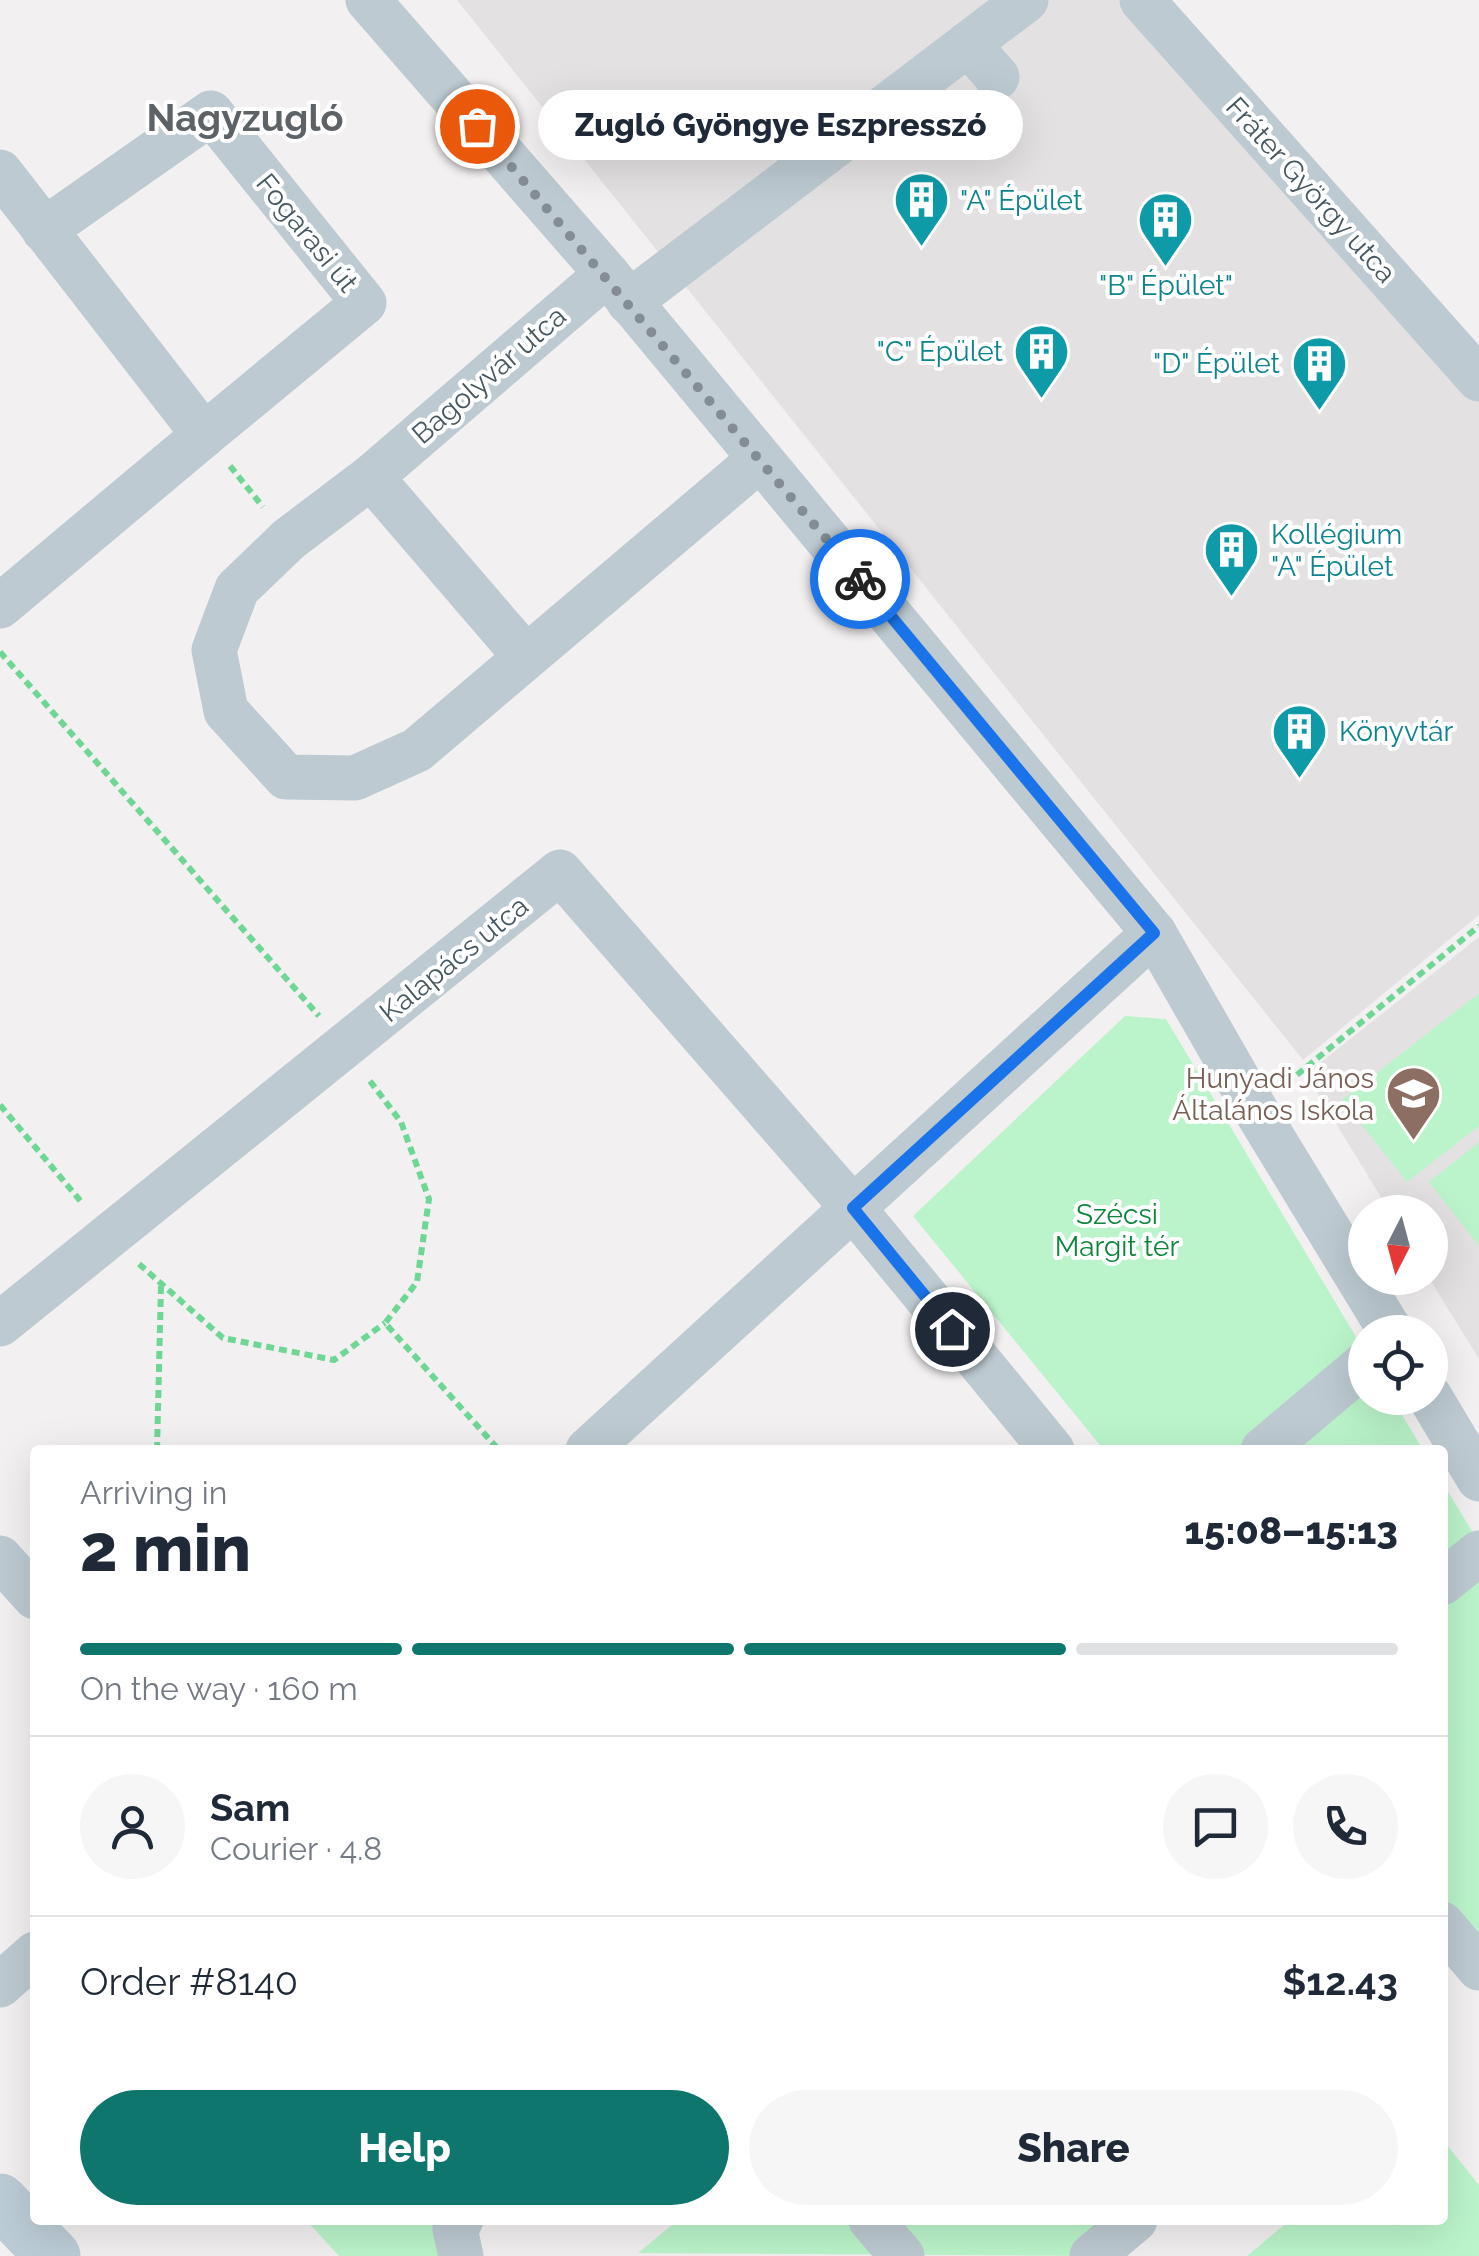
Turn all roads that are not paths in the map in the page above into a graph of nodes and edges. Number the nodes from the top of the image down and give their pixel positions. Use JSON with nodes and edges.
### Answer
{"nodes":[{"id":1,"x":368,"y":0,"type":"edge"},
{"id":2,"x":1026,"y":0,"type":"edge"},
{"id":3,"x":1142,"y":0,"type":"edge"},
{"id":4,"x":968,"y":44,"type":"junction"},
{"id":5,"x":997,"y":78,"type":"dead end"},
{"id":6,"x":0,"y":172,"type":"edge"},
{"id":7,"x":44,"y":230,"type":"junction"},
{"id":8,"x":618,"y":288,"type":"junction"},
{"id":9,"x":1479,"y":380,"type":"edge"},
{"id":10,"x":204,"y":434,"type":"junction"},
{"id":11,"x":760,"y":459,"type":"junction"},
{"id":12,"x":371,"y":477,"type":"junction"},
{"id":13,"x":0,"y":606,"type":"edge"},
{"id":14,"x":525,"y":656,"type":"junction"},
{"id":15,"x":1154,"y":933,"type":"junction"},
{"id":16,"x":853,"y":1208,"type":"junction"},
{"id":17,"x":1382,"y":1315,"type":"edge"},
{"id":18,"x":0,"y":1324,"type":"edge"},
{"id":19,"x":1348,"y":1378,"type":"edge"},
{"id":20,"x":1441,"y":1415,"type":"edge"},
{"id":21,"x":593,"y":1445,"type":"edge"},
{"id":22,"x":1048,"y":1445,"type":"edge"},
{"id":23,"x":1269,"y":1445,"type":"edge"},
{"id":24,"x":1479,"y":1479,"type":"edge"},
{"id":25,"x":1479,"y":1553,"type":"edge"},
{"id":26,"x":0,"y":1558,"type":"edge"},
{"id":27,"x":1448,"y":1578,"type":"edge"},
{"id":28,"x":30,"y":1591,"type":"edge"},
{"id":29,"x":30,"y":1959,"type":"edge"},
{"id":30,"x":0,"y":1986,"type":"edge"},
{"id":31,"x":0,"y":2201,"type":"edge"},
{"id":32,"x":458,"y":2225,"type":"edge"},
{"id":33,"x":876,"y":2225,"type":"edge"},
{"id":34,"x":1129,"y":2225,"type":"edge"},
{"id":35,"x":53,"y":2256,"type":"edge"},
{"id":36,"x":461,"y":2256,"type":"edge"},
{"id":37,"x":902,"y":2256,"type":"edge"},
{"id":38,"x":1092,"y":2256,"type":"edge"}],
"edges":[{"from":1,"to":8,"type":"street"},
{"from":2,"to":4,"type":"street","name":"Bagolyvár utca"},
{"from":3,"to":9,"type":"street","name":"Fráter György utca"},
{"from":4,"to":5,"type":"street"},
{"from":4,"to":8,"type":"street","name":"Bagolyvár utca"},
{"from":6,"to":7,"type":"street"},
{"from":7,"to":10,"type":"street"},
{"from":7,"to":10,"type":"street","name":"Fogarasi út"},
{"from":8,"to":11,"type":"street"},
{"from":8,"to":12,"type":"street","name":"Bagolyvár utca"},
{"from":10,"to":13,"type":"street","name":"Fogarasi út"},
{"from":11,"to":14,"type":"street","name":"Bagolyvár utca"},
{"from":11,"to":15,"type":"street"},
{"from":12,"to":14,"type":"street"},
{"from":12,"to":14,"type":"street","name":"Bagolyvár utca"},
{"from":15,"to":16,"type":"street"},
{"from":15,"to":17,"type":"street"},
{"from":16,"to":18,"type":"street","name":"Kalapács utca"},
{"from":16,"to":21,"type":"street"},
{"from":16,"to":22,"type":"street"},
{"from":19,"to":23,"type":"street"},
{"from":20,"to":24,"type":"street"},
{"from":25,"to":27,"type":"street"},
{"from":26,"to":28,"type":"street"},
{"from":29,"to":30,"type":"street"},
{"from":31,"to":35,"type":"main road"},
{"from":32,"to":36,"type":"street"},
{"from":33,"to":37,"type":"street"},
{"from":34,"to":38,"type":"street"}]}
